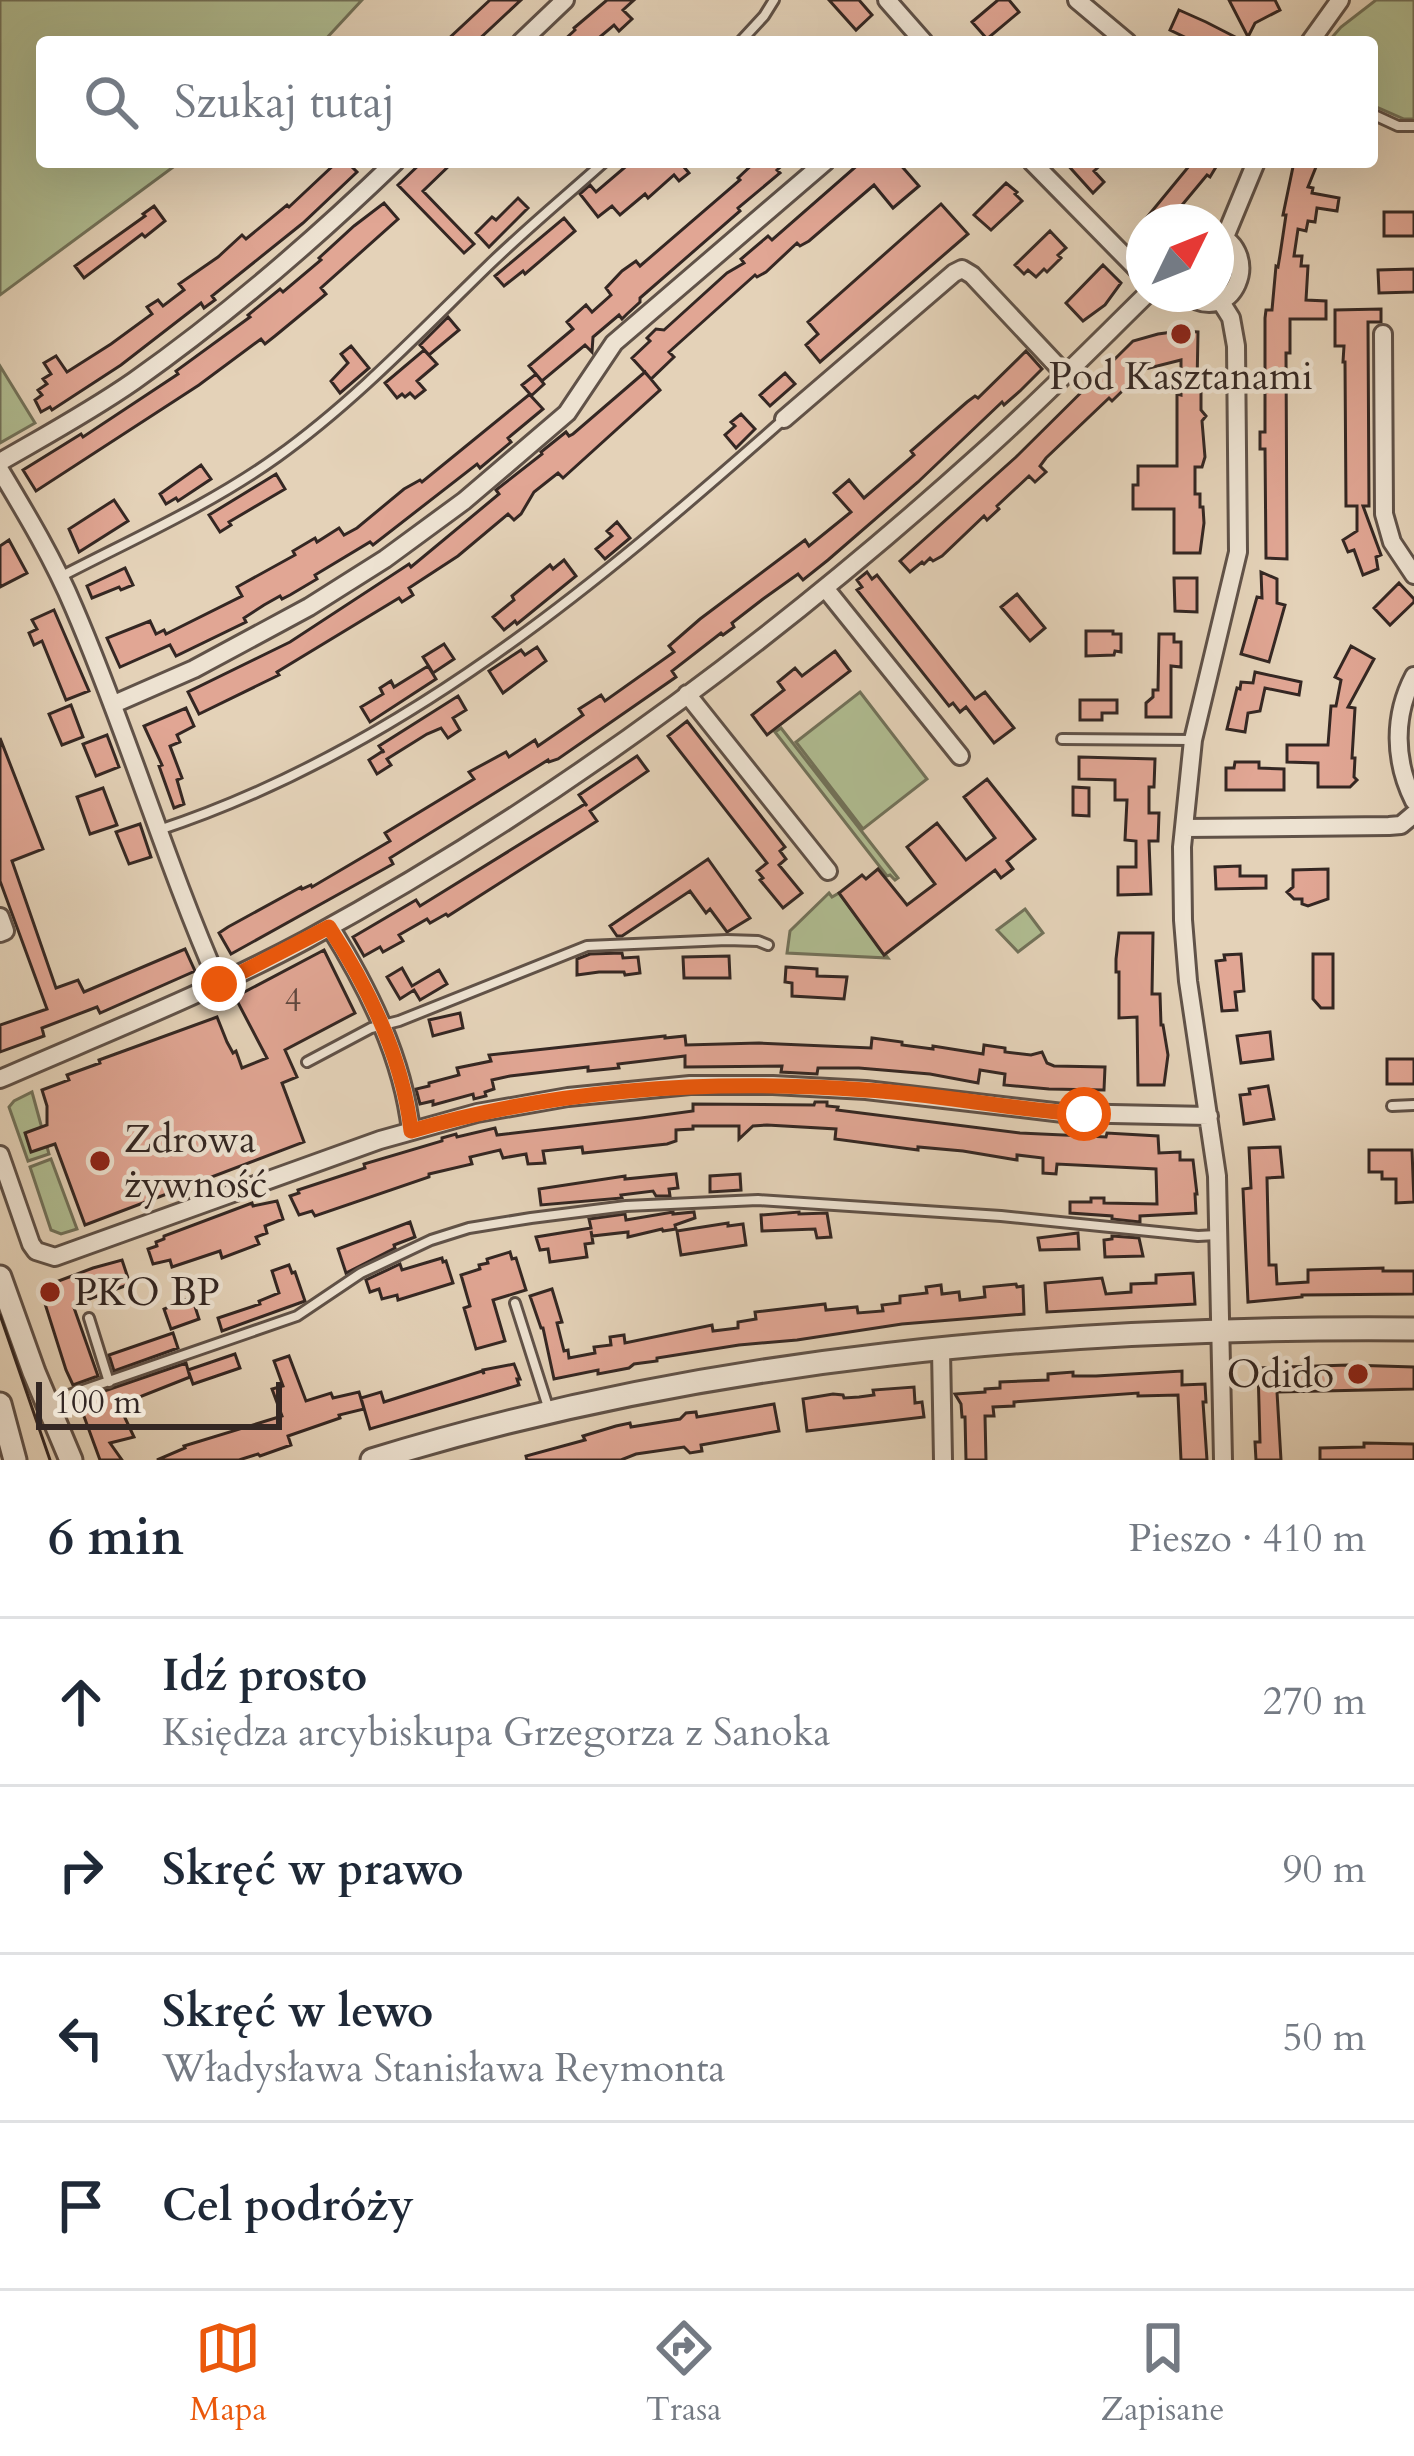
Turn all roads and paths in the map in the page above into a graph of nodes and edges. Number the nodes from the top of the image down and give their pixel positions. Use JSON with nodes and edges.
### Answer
{"nodes":[{"id":1,"x":565,"y":0,"type":"edge"},
{"id":2,"x":774,"y":0,"type":"edge"},
{"id":3,"x":887,"y":0,"type":"edge"},
{"id":4,"x":1077,"y":0,"type":"edge"},
{"id":5,"x":1340,"y":0,"type":"edge"},
{"id":6,"x":527,"y":36,"type":"edge"},
{"id":7,"x":746,"y":36,"type":"edge"},
{"id":8,"x":919,"y":36,"type":"edge"},
{"id":9,"x":1120,"y":36,"type":"edge"},
{"id":10,"x":1314,"y":36,"type":"edge"},
{"id":11,"x":1378,"y":117,"type":"edge"},
{"id":12,"x":1414,"y":126,"type":"edge"},
{"id":13,"x":388,"y":168,"type":"edge"},
{"id":14,"x":597,"y":168,"type":"edge"},
{"id":15,"x":818,"y":168,"type":"edge"},
{"id":16,"x":1038,"y":168,"type":"edge"},
{"id":17,"x":1253,"y":168,"type":"edge"},
{"id":18,"x":1234,"y":207,"type":"edge"},
{"id":19,"x":1234,"y":248,"type":"edge"},
{"id":20,"x":1126,"y":258,"type":"edge"},
{"id":21,"x":1234,"y":290,"type":"edge"},
{"id":22,"x":1129,"y":312,"type":"edge"},
{"id":23,"x":1227,"y":312,"type":"edge"},
{"id":24,"x":1383,"y":334,"type":"dead end"},
{"id":25,"x":1065,"y":374,"type":"junction"},
{"id":26,"x":784,"y":419,"type":"joint"},
{"id":27,"x":0,"y":466,"type":"edge"},
{"id":28,"x":1414,"y":575,"type":"edge"},
{"id":29,"x":60,"y":578,"type":"junction"},
{"id":30,"x":825,"y":588,"type":"junction"},
{"id":31,"x":1414,"y":676,"type":"edge"},
{"id":32,"x":687,"y":694,"type":"junction"},
{"id":33,"x":114,"y":704,"type":"junction"},
{"id":34,"x":1062,"y":739,"type":"dead end"},
{"id":35,"x":1193,"y":740,"type":"junction"},
{"id":36,"x":960,"y":756,"type":"dead end"},
{"id":37,"x":1414,"y":801,"type":"edge"},
{"id":38,"x":1414,"y":814,"type":"edge"},
{"id":39,"x":1184,"y":828,"type":"junction"},
{"id":40,"x":159,"y":830,"type":"junction"},
{"id":41,"x":828,"y":871,"type":"dead end"},
{"id":42,"x":0,"y":917,"type":"edge"},
{"id":43,"x":329,"y":927,"type":"junction"},
{"id":44,"x":0,"y":933,"type":"edge"},
{"id":45,"x":768,"y":945,"type":"dead end"},
{"id":46,"x":219,"y":984,"type":"junction"},
{"id":47,"x":382,"y":1026,"type":"junction"},
{"id":48,"x":307,"y":1062,"type":"dead end"},
{"id":49,"x":0,"y":1079,"type":"edge"},
{"id":50,"x":1414,"y":1105,"type":"edge"},
{"id":51,"x":1392,"y":1106,"type":"dead end"},
{"id":52,"x":1209,"y":1116,"type":"junction"},
{"id":53,"x":411,"y":1131,"type":"junction"},
{"id":54,"x":2,"y":1167,"type":"edge"},
{"id":55,"x":1219,"y":1235,"type":"junction"},
{"id":56,"x":0,"y":1276,"type":"edge"},
{"id":57,"x":515,"y":1303,"type":"dead end"},
{"id":58,"x":89,"y":1318,"type":"dead end"},
{"id":59,"x":1414,"y":1329,"type":"edge"},
{"id":60,"x":1220,"y":1331,"type":"junction"},
{"id":61,"x":941,"y":1350,"type":"junction"},
{"id":62,"x":109,"y":1382,"type":"junction"},
{"id":63,"x":0,"y":1404,"type":"edge"},
{"id":64,"x":48,"y":1406,"type":"junction"},
{"id":65,"x":549,"y":1411,"type":"junction"},
{"id":66,"x":15,"y":1460,"type":"edge"},
{"id":67,"x":70,"y":1460,"type":"edge"},
{"id":68,"x":372,"y":1460,"type":"edge"},
{"id":69,"x":943,"y":1460,"type":"edge"},
{"id":70,"x":1223,"y":1460,"type":"edge"}],
"edges":[{"from":1,"to":6,"type":"street"},
{"from":2,"to":7,"type":"lane"},
{"from":3,"to":8,"type":"street"},
{"from":4,"to":9,"type":"street"},
{"from":5,"to":10,"type":"street"},
{"from":11,"to":12,"type":"lane"},
{"from":13,"to":27,"type":"street"},
{"from":14,"to":29,"type":"lane"},
{"from":15,"to":33,"type":"street"},
{"from":16,"to":20,"type":"street"},
{"from":17,"to":18,"type":"street"},
{"from":19,"to":21,"type":"street"},
{"from":22,"to":25,"type":"street"},
{"from":23,"to":35,"type":"street"},
{"from":24,"to":28,"type":"street"},
{"from":25,"to":26,"type":"street"},
{"from":25,"to":30,"type":"street"},
{"from":26,"to":40,"type":"lane"},
{"from":27,"to":29,"type":"street"},
{"from":29,"to":33,"type":"street"},
{"from":30,"to":32,"type":"street"},
{"from":30,"to":36,"type":"street"},
{"from":31,"to":37,"type":"street"},
{"from":32,"to":41,"type":"street"},
{"from":32,"to":43,"type":"street"},
{"from":33,"to":40,"type":"street"},
{"from":34,"to":35,"type":"lane"},
{"from":35,"to":39,"type":"street"},
{"from":38,"to":39,"type":"street"},
{"from":39,"to":52,"type":"street"},
{"from":40,"to":46,"type":"street"},
{"from":42,"to":44,"type":"street"},
{"from":43,"to":46,"type":"street"},
{"from":43,"to":47,"type":"street"},
{"from":45,"to":47,"type":"lane"},
{"from":46,"to":49,"type":"street"},
{"from":47,"to":48,"type":"lane"},
{"from":47,"to":53,"type":"street"},
{"from":50,"to":51,"type":"lane"},
{"from":52,"to":53,"type":"street"},
{"from":52,"to":55,"type":"street"},
{"from":53,"to":54,"type":"street"},
{"from":55,"to":60,"type":"street"},
{"from":55,"to":62,"type":"lane"},
{"from":56,"to":64,"type":"street"},
{"from":57,"to":65,"type":"lane"},
{"from":58,"to":62,"type":"lane"},
{"from":59,"to":60,"type":"street"},
{"from":60,"to":61,"type":"street"},
{"from":60,"to":70,"type":"street"},
{"from":61,"to":65,"type":"street"},
{"from":61,"to":69,"type":"street"},
{"from":62,"to":64,"type":"lane"},
{"from":63,"to":66,"type":"street"},
{"from":64,"to":67,"type":"street"},
{"from":65,"to":68,"type":"street"}]}
